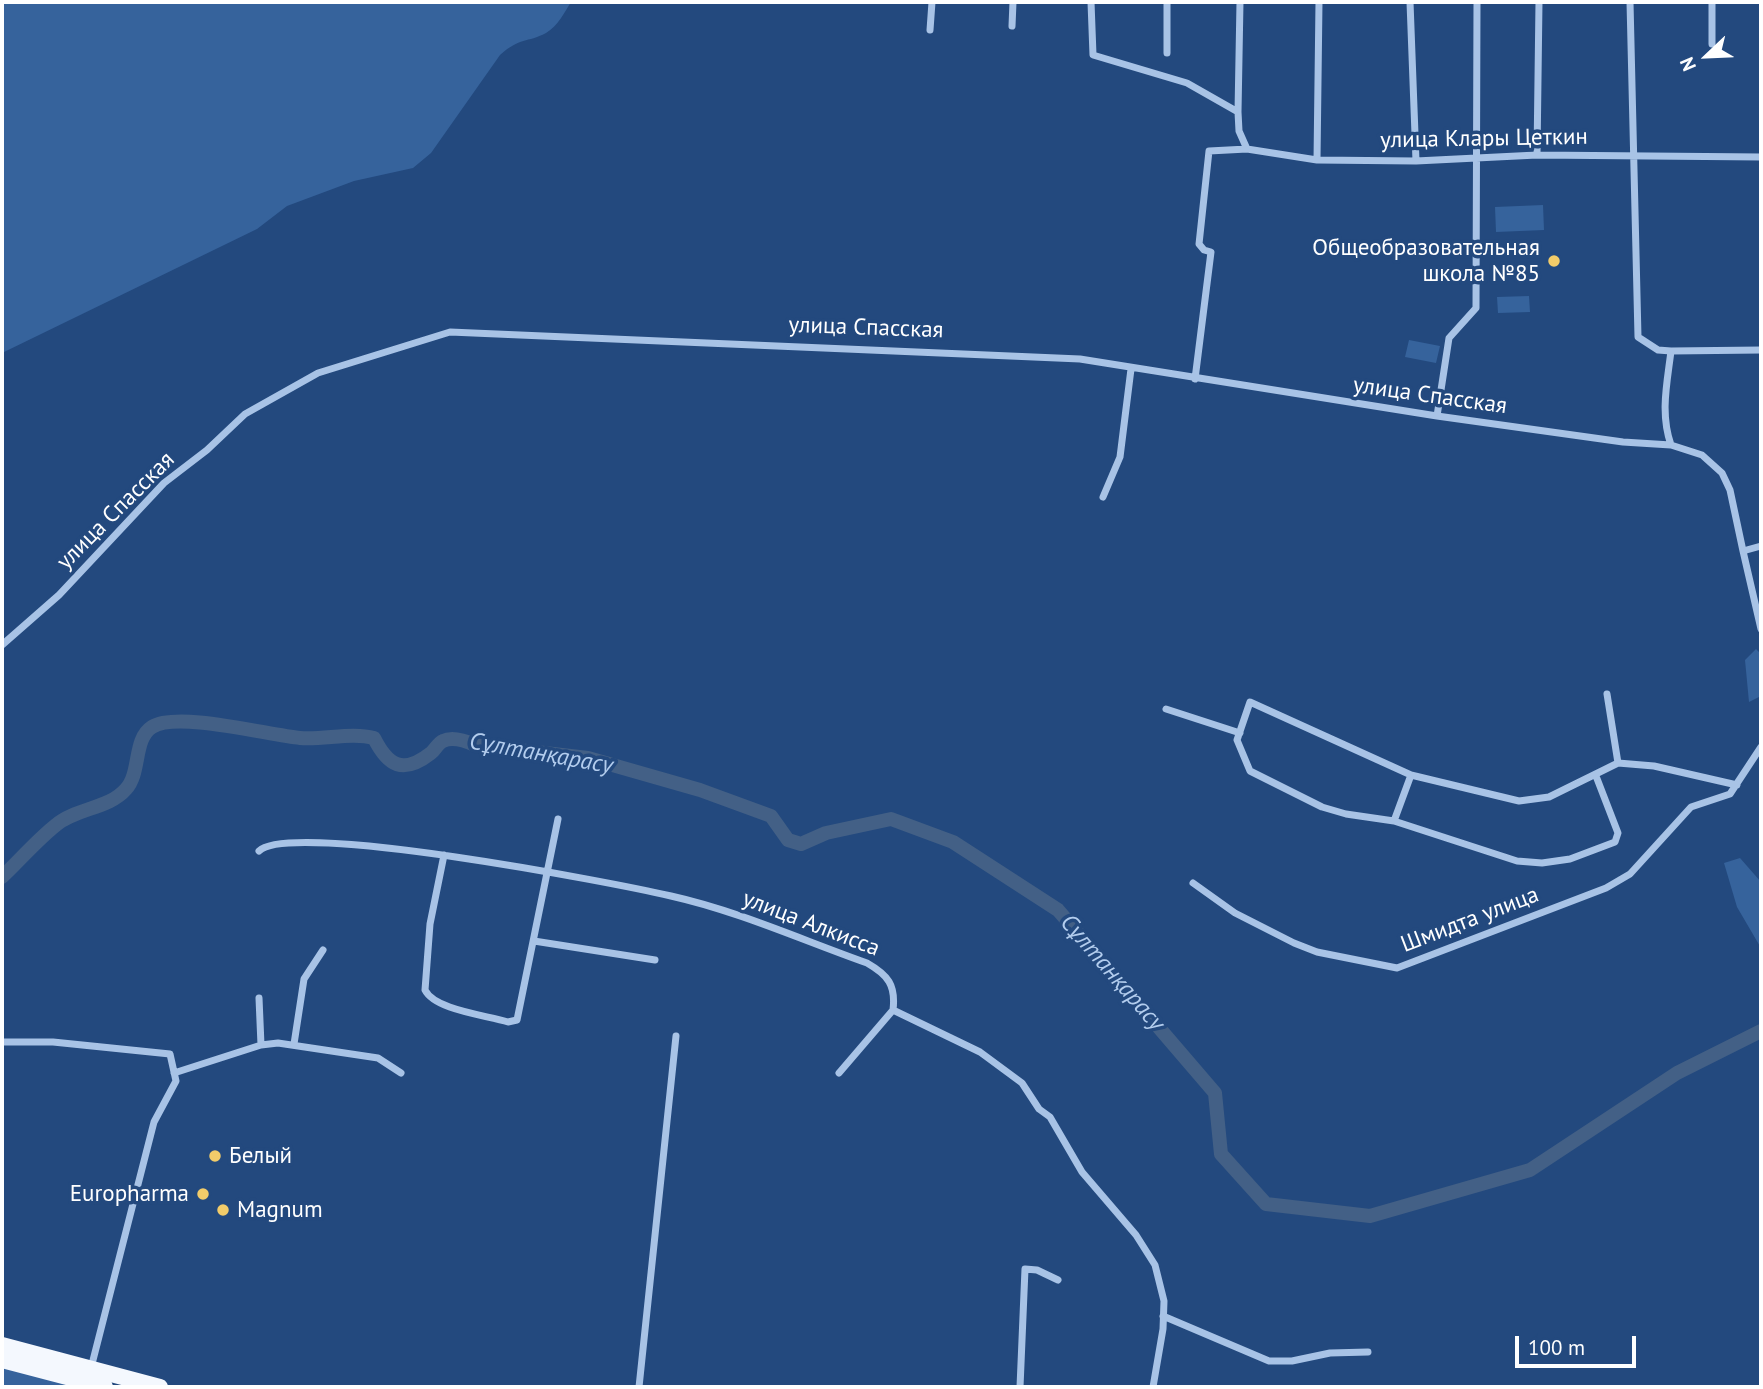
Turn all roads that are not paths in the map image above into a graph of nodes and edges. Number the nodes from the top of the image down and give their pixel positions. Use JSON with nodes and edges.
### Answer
{"nodes":[{"id":1,"x":932,"y":2,"type":"edge"},
{"id":2,"x":1013,"y":2,"type":"edge"},
{"id":3,"x":1091,"y":2,"type":"edge"},
{"id":4,"x":1167,"y":2,"type":"edge"},
{"id":5,"x":1240,"y":2,"type":"edge"},
{"id":6,"x":1319,"y":2,"type":"edge"},
{"id":7,"x":1410,"y":2,"type":"edge"},
{"id":8,"x":1477,"y":2,"type":"edge"},
{"id":9,"x":1539,"y":2,"type":"edge"},
{"id":10,"x":1630,"y":2,"type":"edge"},
{"id":11,"x":1712,"y":2,"type":"edge"},
{"id":12,"x":1012,"y":26,"type":"dead end"},
{"id":13,"x":930,"y":30,"type":"dead end"},
{"id":14,"x":1712,"y":44,"type":"dead end"},
{"id":15,"x":1167,"y":53,"type":"dead end"},
{"id":16,"x":1238,"y":112,"type":"junction"},
{"id":17,"x":1247,"y":149,"type":"junction"},
{"id":18,"x":1537,"y":155,"type":"junction"},
{"id":19,"x":1632,"y":157,"type":"junction"},
{"id":20,"x":1761,"y":157,"type":"edge"},
{"id":21,"x":1476,"y":158,"type":"junction"},
{"id":22,"x":1317,"y":160,"type":"junction"},
{"id":23,"x":1416,"y":160,"type":"junction"},
{"id":24,"x":1761,"y":350,"type":"edge"},
{"id":25,"x":1671,"y":352,"type":"junction"},
{"id":26,"x":1131,"y":369,"type":"junction"},
{"id":27,"x":1195,"y":379,"type":"junction"},
{"id":28,"x":1437,"y":416,"type":"junction"},
{"id":29,"x":1671,"y":445,"type":"junction"},
{"id":30,"x":1103,"y":497,"type":"dead end"},
{"id":31,"x":1761,"y":545,"type":"edge"},
{"id":32,"x":1743,"y":551,"type":"junction"},
{"id":33,"x":1761,"y":629,"type":"edge"},
{"id":34,"x":2,"y":645,"type":"edge"},
{"id":35,"x":1607,"y":694,"type":"dead end"},
{"id":36,"x":1166,"y":709,"type":"dead end"},
{"id":37,"x":1240,"y":733,"type":"junction"},
{"id":38,"x":1761,"y":747,"type":"edge"},
{"id":39,"x":1618,"y":763,"type":"junction"},
{"id":40,"x":1411,"y":775,"type":"junction"},
{"id":41,"x":1596,"y":776,"type":"junction"},
{"id":42,"x":1737,"y":785,"type":"junction"},
{"id":43,"x":558,"y":819,"type":"dead end"},
{"id":44,"x":1394,"y":821,"type":"junction"},
{"id":45,"x":260,"y":851,"type":"dead end"},
{"id":46,"x":444,"y":855,"type":"junction"},
{"id":47,"x":549,"y":874,"type":"junction"},
{"id":48,"x":1193,"y":883,"type":"dead end"},
{"id":49,"x":534,"y":941,"type":"junction"},
{"id":50,"x":323,"y":950,"type":"dead end"},
{"id":51,"x":655,"y":960,"type":"dead end"},
{"id":52,"x":259,"y":998,"type":"dead end"},
{"id":53,"x":893,"y":1010,"type":"junction"},
{"id":54,"x":676,"y":1036,"type":"dead end"},
{"id":55,"x":2,"y":1042,"type":"edge"},
{"id":56,"x":294,"y":1044,"type":"junction"},
{"id":57,"x":261,"y":1045,"type":"junction"},
{"id":58,"x":174,"y":1073,"type":"junction"},
{"id":59,"x":401,"y":1073,"type":"dead end"},
{"id":60,"x":839,"y":1073,"type":"dead end"},
{"id":61,"x":1058,"y":1280,"type":"dead end"},
{"id":62,"x":1163,"y":1316,"type":"junction"},
{"id":63,"x":2,"y":1345,"type":"edge"},
{"id":64,"x":1368,"y":1352,"type":"dead end"},
{"id":65,"x":2,"y":1360,"type":"edge"},
{"id":66,"x":91,"y":1368,"type":"junction"},
{"id":67,"x":105,"y":1387,"type":"edge"},
{"id":68,"x":160,"y":1387,"type":"edge"},
{"id":69,"x":639,"y":1387,"type":"edge"},
{"id":70,"x":1020,"y":1387,"type":"edge"},
{"id":71,"x":1153,"y":1387,"type":"edge"}],
"edges":[{"from":1,"to":13,"type":"street"},
{"from":2,"to":12,"type":"street"},
{"from":3,"to":16,"type":"street"},
{"from":4,"to":15,"type":"street"},
{"from":5,"to":16,"type":"street"},
{"from":6,"to":22,"type":"street"},
{"from":7,"to":23,"type":"street"},
{"from":8,"to":21,"type":"street"},
{"from":9,"to":18,"type":"street"},
{"from":10,"to":19,"type":"street"},
{"from":11,"to":14,"type":"street"},
{"from":16,"to":17,"type":"street"},
{"from":17,"to":22,"type":"street","name":"улица Клары Цеткин"},
{"from":17,"to":27,"type":"street","name":"улица Клары Цеткин"},
{"from":18,"to":19,"type":"street","name":"улица Клары Цеткин"},
{"from":18,"to":21,"type":"street","name":"улица Клары Цеткин"},
{"from":19,"to":20,"type":"street","name":"улица Клары Цеткин"},
{"from":19,"to":25,"type":"street"},
{"from":21,"to":23,"type":"street","name":"улица Клары Цеткин"},
{"from":21,"to":28,"type":"street"},
{"from":22,"to":23,"type":"street","name":"улица Клары Цеткин"},
{"from":24,"to":25,"type":"street"},
{"from":25,"to":29,"type":"street"},
{"from":26,"to":27,"type":"street","name":"улица Спасская"},
{"from":26,"to":30,"type":"street"},
{"from":26,"to":34,"type":"street","name":"улица Спасская"},
{"from":27,"to":28,"type":"street","name":"улица Спасская"},
{"from":28,"to":29,"type":"street","name":"улица Спасская"},
{"from":29,"to":32,"type":"street","name":"улица Спасская"},
{"from":31,"to":32,"type":"street"},
{"from":32,"to":33,"type":"street","name":"улица Спасская"},
{"from":35,"to":39,"type":"street"},
{"from":36,"to":37,"type":"street"},
{"from":37,"to":40,"type":"street"},
{"from":37,"to":44,"type":"street"},
{"from":38,"to":42,"type":"street"},
{"from":39,"to":41,"type":"street"},
{"from":39,"to":42,"type":"street"},
{"from":40,"to":41,"type":"street"},
{"from":40,"to":44,"type":"street"},
{"from":41,"to":44,"type":"street"},
{"from":42,"to":48,"type":"street","name":"Шмидта улица"},
{"from":43,"to":47,"type":"street"},
{"from":45,"to":46,"type":"street","name":"улица Алкисса"},
{"from":46,"to":47,"type":"street","name":"улица Алкисса"},
{"from":46,"to":49,"type":"street"},
{"from":47,"to":49,"type":"street"},
{"from":47,"to":53,"type":"street","name":"улица Алкисса"},
{"from":49,"to":51,"type":"street"},
{"from":50,"to":56,"type":"street"},
{"from":52,"to":57,"type":"street"},
{"from":53,"to":60,"type":"street"},
{"from":53,"to":62,"type":"street"},
{"from":54,"to":69,"type":"street"},
{"from":55,"to":58,"type":"street"},
{"from":56,"to":57,"type":"street"},
{"from":56,"to":59,"type":"street"},
{"from":57,"to":58,"type":"street"},
{"from":58,"to":66,"type":"street"},
{"from":61,"to":70,"type":"street"},
{"from":62,"to":64,"type":"street"},
{"from":62,"to":71,"type":"street"},
{"from":63,"to":66,"type":"highway"},
{"from":65,"to":67,"type":"highway"},
{"from":66,"to":68,"type":"highway"}]}
